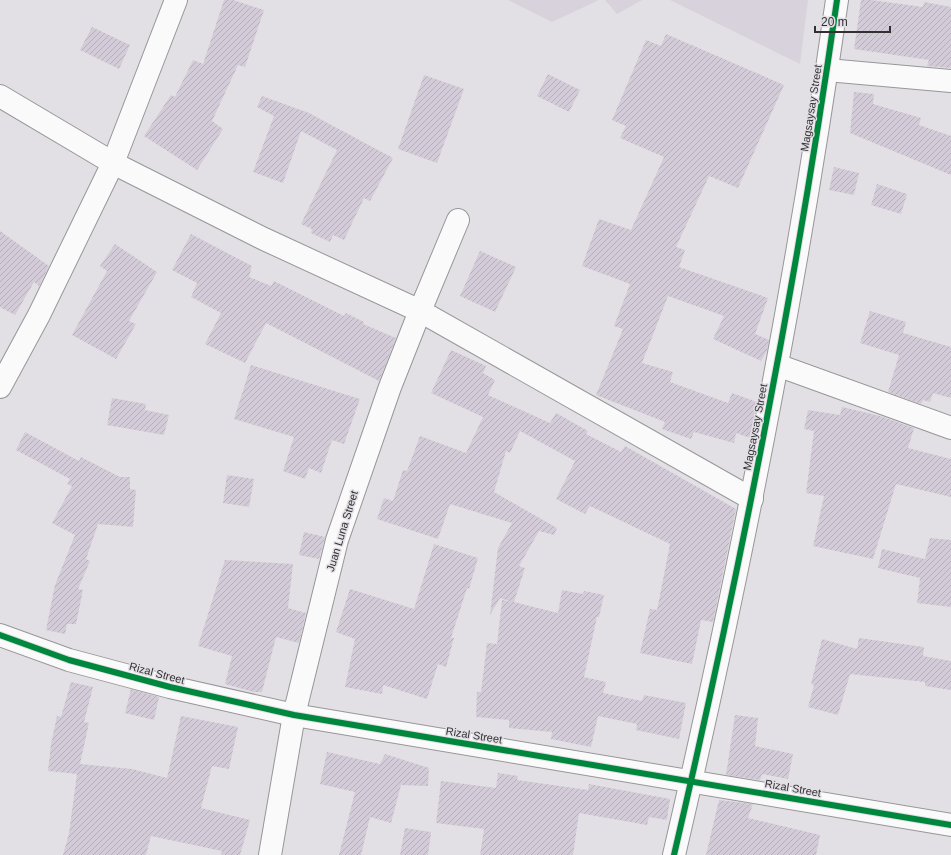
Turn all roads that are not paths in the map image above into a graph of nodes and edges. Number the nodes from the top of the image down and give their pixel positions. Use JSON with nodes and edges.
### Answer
{"nodes":[{"id":1,"x":176,"y":0,"type":"edge"},
{"id":2,"x":837,"y":0,"type":"edge"},
{"id":3,"x":827,"y":70,"type":"junction"},
{"id":4,"x":951,"y":80,"type":"edge"},
{"id":5,"x":0,"y":96,"type":"edge"},
{"id":6,"x":113,"y":163,"type":"junction"},
{"id":7,"x":458,"y":220,"type":"dead end"},
{"id":8,"x":420,"y":311,"type":"junction"},
{"id":9,"x":778,"y":365,"type":"junction"},
{"id":10,"x":0,"y":386,"type":"edge"},
{"id":11,"x":951,"y":428,"type":"edge"},
{"id":12,"x":752,"y":500,"type":"junction"},
{"id":13,"x":0,"y":636,"type":"edge"},
{"id":14,"x":294,"y":715,"type":"junction"},
{"id":15,"x":691,"y":781,"type":"junction"},
{"id":16,"x":951,"y":825,"type":"edge"},
{"id":17,"x":270,"y":855,"type":"edge"},
{"id":18,"x":674,"y":855,"type":"edge"}],
"edges":[{"from":1,"to":6,"type":"street"},
{"from":2,"to":3,"type":"street","name":"Magsaysay Street"},
{"from":3,"to":4,"type":"street"},
{"from":3,"to":9,"type":"street","name":"Magsaysay Street"},
{"from":5,"to":6,"type":"street"},
{"from":6,"to":8,"type":"street"},
{"from":6,"to":10,"type":"street"},
{"from":7,"to":8,"type":"street","name":"Juan Luna Street"},
{"from":8,"to":12,"type":"street"},
{"from":8,"to":14,"type":"street","name":"Juan Luna Street"},
{"from":9,"to":11,"type":"street"},
{"from":9,"to":12,"type":"street","name":"Magsaysay Street"},
{"from":12,"to":15,"type":"street","name":"Magsaysay Street"},
{"from":13,"to":14,"type":"street","name":"Rizal Street"},
{"from":14,"to":15,"type":"street","name":"Rizal Street"},
{"from":14,"to":17,"type":"street","name":"Juan Luna Street"},
{"from":15,"to":16,"type":"street","name":"Rizal Street"},
{"from":15,"to":18,"type":"street","name":"Magsaysay Street"}]}
